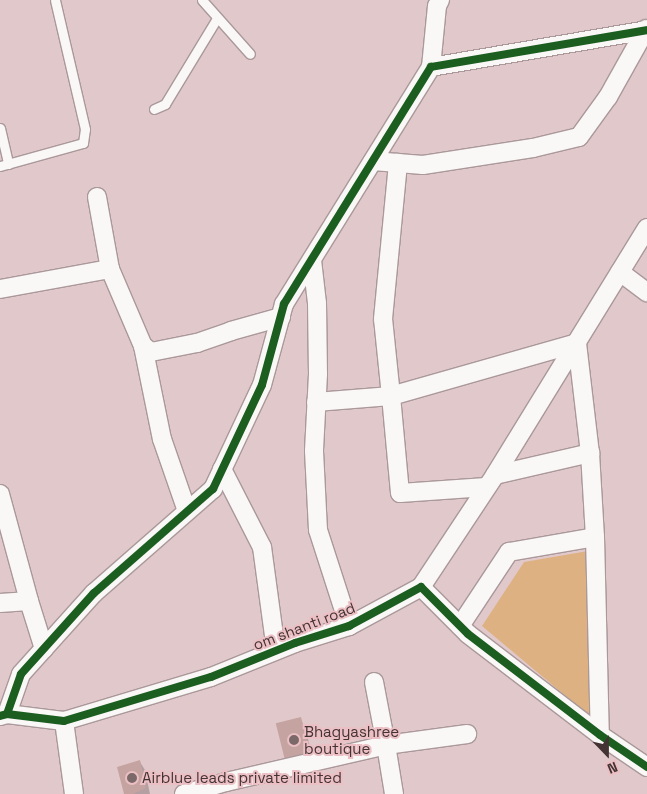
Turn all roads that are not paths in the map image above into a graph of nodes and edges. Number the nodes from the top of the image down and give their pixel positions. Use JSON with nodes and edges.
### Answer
{"nodes":[{"id":1,"x":55,"y":0,"type":"edge"},
{"id":2,"x":202,"y":0,"type":"edge"},
{"id":3,"x":440,"y":0,"type":"edge"},
{"id":4,"x":216,"y":18,"type":"junction"},
{"id":5,"x":646,"y":29,"type":"edge"},
{"id":6,"x":250,"y":54,"type":"dead end"},
{"id":7,"x":431,"y":67,"type":"junction"},
{"id":8,"x":154,"y":109,"type":"dead end"},
{"id":9,"x":0,"y":128,"type":"edge"},
{"id":10,"x":373,"y":161,"type":"junction"},
{"id":11,"x":398,"y":163,"type":"junction"},
{"id":12,"x":4,"y":165,"type":"edge"},
{"id":13,"x":96,"y":197,"type":"dead end"},
{"id":14,"x":647,"y":228,"type":"edge"},
{"id":15,"x":312,"y":260,"type":"junction"},
{"id":16,"x":110,"y":269,"type":"junction"},
{"id":17,"x":620,"y":272,"type":"junction"},
{"id":18,"x":0,"y":289,"type":"edge"},
{"id":19,"x":647,"y":292,"type":"edge"},
{"id":20,"x":281,"y":317,"type":"junction"},
{"id":21,"x":577,"y":343,"type":"junction"},
{"id":22,"x":143,"y":346,"type":"junction"},
{"id":23,"x":391,"y":396,"type":"junction"},
{"id":24,"x":316,"y":402,"type":"junction"},
{"id":25,"x":590,"y":453,"type":"junction"},
{"id":26,"x":222,"y":469,"type":"junction"},
{"id":27,"x":490,"y":481,"type":"junction"},
{"id":28,"x":0,"y":494,"type":"edge"},
{"id":29,"x":187,"y":511,"type":"junction"},
{"id":30,"x":595,"y":538,"type":"junction"},
{"id":31,"x":421,"y":587,"type":"junction"},
{"id":32,"x":29,"y":601,"type":"junction"},
{"id":33,"x":0,"y":603,"type":"edge"},
{"id":34,"x":350,"y":626,"type":"junction"},
{"id":35,"x":460,"y":626,"type":"junction"},
{"id":36,"x":44,"y":649,"type":"junction"},
{"id":37,"x":276,"y":650,"type":"junction"},
{"id":38,"x":374,"y":682,"type":"dead end"},
{"id":39,"x":3,"y":715,"type":"edge"},
{"id":40,"x":64,"y":721,"type":"junction"},
{"id":41,"x":467,"y":734,"type":"dead end"},
{"id":42,"x":600,"y":735,"type":"junction"},
{"id":43,"x":386,"y":745,"type":"junction"},
{"id":44,"x":647,"y":767,"type":"edge"},
{"id":45,"x":74,"y":794,"type":"edge"},
{"id":46,"x":184,"y":794,"type":"edge"},
{"id":47,"x":394,"y":794,"type":"edge"}],
"edges":[{"from":1,"to":12,"type":"lane"},
{"from":2,"to":4,"type":"lane"},
{"from":3,"to":7,"type":"street"},
{"from":4,"to":6,"type":"lane"},
{"from":4,"to":8,"type":"lane"},
{"from":5,"to":7,"type":"street"},
{"from":5,"to":11,"type":"street"},
{"from":7,"to":10,"type":"street"},
{"from":9,"to":12,"type":"lane"},
{"from":10,"to":11,"type":"street"},
{"from":10,"to":15,"type":"street"},
{"from":11,"to":23,"type":"street"},
{"from":13,"to":16,"type":"street"},
{"from":14,"to":17,"type":"street"},
{"from":15,"to":20,"type":"street"},
{"from":15,"to":24,"type":"street"},
{"from":16,"to":18,"type":"street"},
{"from":16,"to":22,"type":"street"},
{"from":17,"to":19,"type":"street"},
{"from":17,"to":21,"type":"street"},
{"from":20,"to":22,"type":"street"},
{"from":20,"to":26,"type":"street"},
{"from":21,"to":23,"type":"street"},
{"from":21,"to":25,"type":"street"},
{"from":21,"to":27,"type":"street"},
{"from":22,"to":29,"type":"street"},
{"from":23,"to":24,"type":"street"},
{"from":23,"to":27,"type":"street"},
{"from":24,"to":34,"type":"street"},
{"from":25,"to":27,"type":"street"},
{"from":25,"to":30,"type":"street"},
{"from":26,"to":29,"type":"street"},
{"from":26,"to":37,"type":"street"},
{"from":27,"to":31,"type":"street"},
{"from":28,"to":32,"type":"street"},
{"from":29,"to":36,"type":"street"},
{"from":30,"to":35,"type":"street"},
{"from":30,"to":42,"type":"street"},
{"from":31,"to":34,"type":"street","name":"om shanti road"},
{"from":31,"to":35,"type":"street"},
{"from":32,"to":33,"type":"street"},
{"from":32,"to":36,"type":"street"},
{"from":34,"to":37,"type":"street","name":"om shanti road"},
{"from":35,"to":42,"type":"street"},
{"from":36,"to":39,"type":"street"},
{"from":37,"to":40,"type":"street","name":"om shanti road"},
{"from":38,"to":43,"type":"street"},
{"from":39,"to":40,"type":"street","name":"om shanti road"},
{"from":40,"to":45,"type":"street"},
{"from":41,"to":43,"type":"street"},
{"from":42,"to":44,"type":"street"},
{"from":43,"to":46,"type":"street"},
{"from":43,"to":47,"type":"street"}]}
